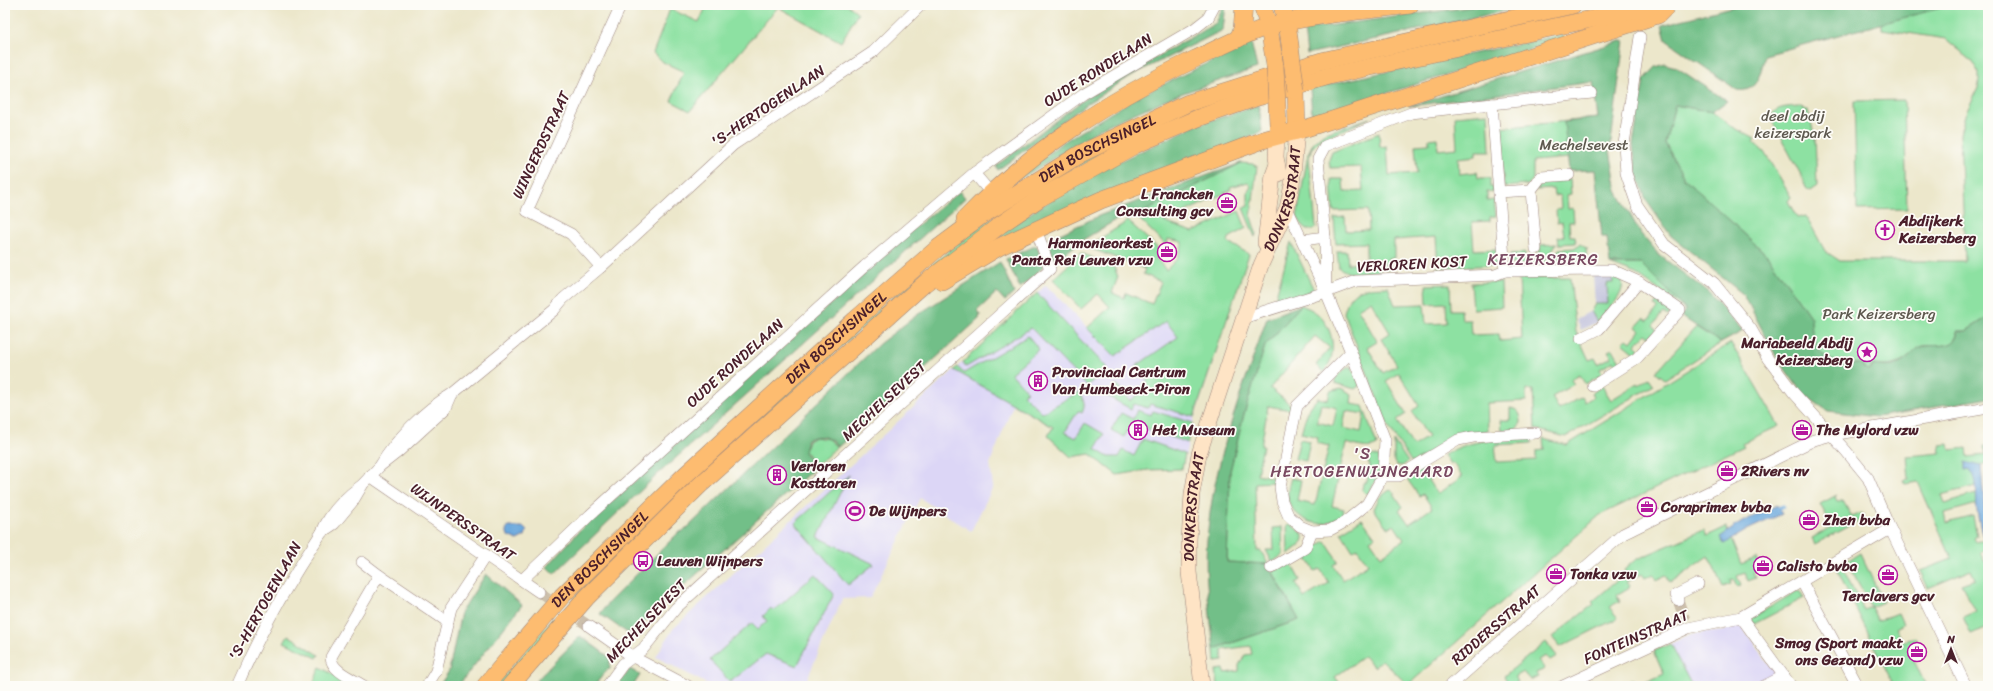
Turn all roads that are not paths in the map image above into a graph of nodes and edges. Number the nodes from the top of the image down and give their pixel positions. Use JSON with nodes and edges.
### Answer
{"nodes":[{"id":1,"x":621,"y":5,"type":"edge"},
{"id":2,"x":921,"y":5,"type":"edge"},
{"id":3,"x":1214,"y":5,"type":"edge"},
{"id":4,"x":1244,"y":5,"type":"edge"},
{"id":5,"x":1262,"y":5,"type":"edge"},
{"id":6,"x":1282,"y":5,"type":"edge"},
{"id":7,"x":1410,"y":5,"type":"edge"},
{"id":8,"x":1573,"y":5,"type":"edge"},
{"id":9,"x":1656,"y":5,"type":"edge"},
{"id":10,"x":1667,"y":5,"type":"edge"},
{"id":11,"x":1287,"y":26,"type":"junction"},
{"id":12,"x":1270,"y":31,"type":"junction"},
{"id":13,"x":1640,"y":37,"type":"dead end"},
{"id":14,"x":1238,"y":38,"type":"junction"},
{"id":15,"x":1255,"y":89,"type":"junction"},
{"id":16,"x":1592,"y":93,"type":"dead end"},
{"id":17,"x":1492,"y":104,"type":"junction"},
{"id":18,"x":1297,"y":126,"type":"junction"},
{"id":19,"x":1278,"y":131,"type":"junction"},
{"id":20,"x":1277,"y":164,"type":"junction"},
{"id":21,"x":974,"y":174,"type":"junction"},
{"id":22,"x":1569,"y":175,"type":"dead end"},
{"id":23,"x":1531,"y":190,"type":"junction"},
{"id":24,"x":990,"y":192,"type":"junction"},
{"id":25,"x":1499,"y":192,"type":"junction"},
{"id":26,"x":1287,"y":208,"type":"junction"},
{"id":27,"x":1036,"y":229,"type":"junction"},
{"id":28,"x":1325,"y":237,"type":"junction"},
{"id":29,"x":1303,"y":240,"type":"junction"},
{"id":30,"x":938,"y":248,"type":"junction"},
{"id":31,"x":1536,"y":249,"type":"dead end"},
{"id":32,"x":1261,"y":265,"type":"junction"},
{"id":33,"x":601,"y":267,"type":"junction"},
{"id":34,"x":1505,"y":271,"type":"junction"},
{"id":35,"x":1639,"y":282,"type":"junction"},
{"id":36,"x":924,"y":284,"type":"junction"},
{"id":37,"x":1326,"y":292,"type":"junction"},
{"id":38,"x":1243,"y":318,"type":"junction"},
{"id":39,"x":1581,"y":338,"type":"dead end"},
{"id":40,"x":1351,"y":352,"type":"junction"},
{"id":41,"x":1593,"y":386,"type":"dead end"},
{"id":42,"x":1988,"y":408,"type":"edge"},
{"id":43,"x":1536,"y":432,"type":"dead end"},
{"id":44,"x":1832,"y":435,"type":"junction"},
{"id":45,"x":370,"y":476,"type":"junction"},
{"id":46,"x":1384,"y":476,"type":"junction"},
{"id":47,"x":1890,"y":529,"type":"junction"},
{"id":48,"x":1312,"y":531,"type":"junction"},
{"id":49,"x":486,"y":555,"type":"junction"},
{"id":50,"x":362,"y":562,"type":"dead end"},
{"id":51,"x":1270,"y":568,"type":"dead end"},
{"id":52,"x":379,"y":575,"type":"junction"},
{"id":53,"x":522,"y":580,"type":"junction"},
{"id":54,"x":1802,"y":582,"type":"junction"},
{"id":55,"x":1698,"y":584,"type":"dead end"},
{"id":56,"x":539,"y":592,"type":"tunnel mouth"},
{"id":57,"x":1678,"y":600,"type":"dead end"},
{"id":58,"x":1741,"y":618,"type":"junction"},
{"id":59,"x":448,"y":622,"type":"junction"},
{"id":60,"x":589,"y":626,"type":"tunnel mouth"},
{"id":61,"x":633,"y":656,"type":"junction"},
{"id":62,"x":1784,"y":676,"type":"junction"},
{"id":63,"x":237,"y":686,"type":"edge"},
{"id":64,"x":364,"y":686,"type":"edge"},
{"id":65,"x":427,"y":686,"type":"edge"},
{"id":66,"x":486,"y":686,"type":"edge"},
{"id":67,"x":510,"y":686,"type":"edge"},
{"id":68,"x":607,"y":686,"type":"edge"},
{"id":69,"x":688,"y":686,"type":"edge"},
{"id":70,"x":1202,"y":686,"type":"edge"},
{"id":71,"x":1450,"y":686,"type":"edge"},
{"id":72,"x":1563,"y":686,"type":"edge"},
{"id":73,"x":1764,"y":686,"type":"edge"},
{"id":74,"x":1791,"y":686,"type":"edge"},
{"id":75,"x":1858,"y":686,"type":"edge"},
{"id":76,"x":1966,"y":686,"type":"edge"}],
"edges":[{"from":1,"to":33,"type":"street","name":"WINGERDSTRAAT"},
{"from":2,"to":33,"type":"street","name":"'S-HERTOGENLAAN"},
{"from":3,"to":21,"type":"street","name":"OUDE RONDELAAN"},
{"from":4,"to":14,"type":"main road"},
{"from":5,"to":12,"type":"main road"},
{"from":6,"to":11,"type":"main road"},
{"from":7,"to":11,"type":"main road"},
{"from":8,"to":15,"type":"main road"},
{"from":9,"to":15,"type":"main road"},
{"from":10,"to":18,"type":"main road"},
{"from":11,"to":12,"type":"main road"},
{"from":11,"to":18,"type":"main road","bridge":true},
{"from":12,"to":14,"type":"main road"},
{"from":12,"to":19,"type":"main road","bridge":true},
{"from":13,"to":44,"type":"street"},
{"from":14,"to":24,"type":"main road"},
{"from":15,"to":30,"type":"main road","name":"DEN BOSCHSINGEL"},
{"from":15,"to":36,"type":"main road","name":"DEN BOSCHSINGEL"},
{"from":16,"to":17,"type":"street"},
{"from":17,"to":25,"type":"street"},
{"from":17,"to":28,"type":"street"},
{"from":18,"to":19,"type":"main road"},
{"from":18,"to":26,"type":"street","name":"DONKERSTRAAT"},
{"from":19,"to":20,"type":"street","name":"DONKERSTRAAT"},
{"from":19,"to":27,"type":"main road"},
{"from":20,"to":26,"type":"street"},
{"from":20,"to":32,"type":"street","name":"DONKERSTRAAT"},
{"from":21,"to":24,"type":"street"},
{"from":21,"to":53,"type":"street","name":"OUDE RONDELAAN"},
{"from":22,"to":23,"type":"street"},
{"from":23,"to":25,"type":"street"},
{"from":23,"to":31,"type":"street"},
{"from":24,"to":30,"type":"main road"},
{"from":25,"to":34,"type":"street"},
{"from":26,"to":29,"type":"street"},
{"from":26,"to":32,"type":"street","name":"DONKERSTRAAT"},
{"from":27,"to":36,"type":"main road"},
{"from":27,"to":61,"type":"street","name":"MECHELSEVEST"},
{"from":28,"to":29,"type":"street"},
{"from":28,"to":37,"type":"street"},
{"from":29,"to":37,"type":"street"},
{"from":30,"to":66,"type":"main road","name":"DEN BOSCHSINGEL"},
{"from":32,"to":38,"type":"street","name":"DONKERSTRAAT"},
{"from":33,"to":45,"type":"street","name":"'S-HERTOGENLAAN"},
{"from":34,"to":35,"type":"street"},
{"from":34,"to":37,"type":"street","name":"VERLOREN KOST"},
{"from":35,"to":39,"type":"street"},
{"from":35,"to":41,"type":"street"},
{"from":36,"to":67,"type":"main road","name":"DEN BOSCHSINGEL"},
{"from":37,"to":38,"type":"street","name":"VERLOREN KOST"},
{"from":37,"to":40,"type":"street"},
{"from":38,"to":70,"type":"street","name":"DONKERSTRAAT"},
{"from":40,"to":46,"type":"street"},
{"from":40,"to":48,"type":"street"},
{"from":42,"to":44,"type":"street","name":"RIDDERSSTRAAT"},
{"from":43,"to":46,"type":"street"},
{"from":44,"to":47,"type":"street"},
{"from":44,"to":71,"type":"street","name":"RIDDERSSTRAAT"},
{"from":45,"to":49,"type":"street","name":"WIJNPERSSTRAAT"},
{"from":45,"to":63,"type":"street","name":"'S-HERTOGENLAAN"},
{"from":46,"to":48,"type":"street"},
{"from":47,"to":54,"type":"street","name":"FONTEINSTRAAT"},
{"from":47,"to":76,"type":"street"},
{"from":48,"to":51,"type":"street"},
{"from":49,"to":53,"type":"street","name":"WIJNPERSSTRAAT"},
{"from":49,"to":59,"type":"street"},
{"from":50,"to":52,"type":"street"},
{"from":52,"to":59,"type":"street"},
{"from":52,"to":64,"type":"street"},
{"from":53,"to":56,"type":"street","name":"WIJNPERSSTRAAT"},
{"from":54,"to":58,"type":"street","name":"FONTEINSTRAAT"},
{"from":54,"to":75,"type":"street"},
{"from":55,"to":57,"type":"street"},
{"from":58,"to":62,"type":"street"},
{"from":58,"to":72,"type":"street","name":"FONTEINSTRAAT"},
{"from":59,"to":65,"type":"street"},
{"from":60,"to":61,"type":"street"},
{"from":61,"to":68,"type":"street","name":"MECHELSEVEST"},
{"from":61,"to":69,"type":"street"},
{"from":62,"to":73,"type":"street"},
{"from":62,"to":74,"type":"street"}]}
